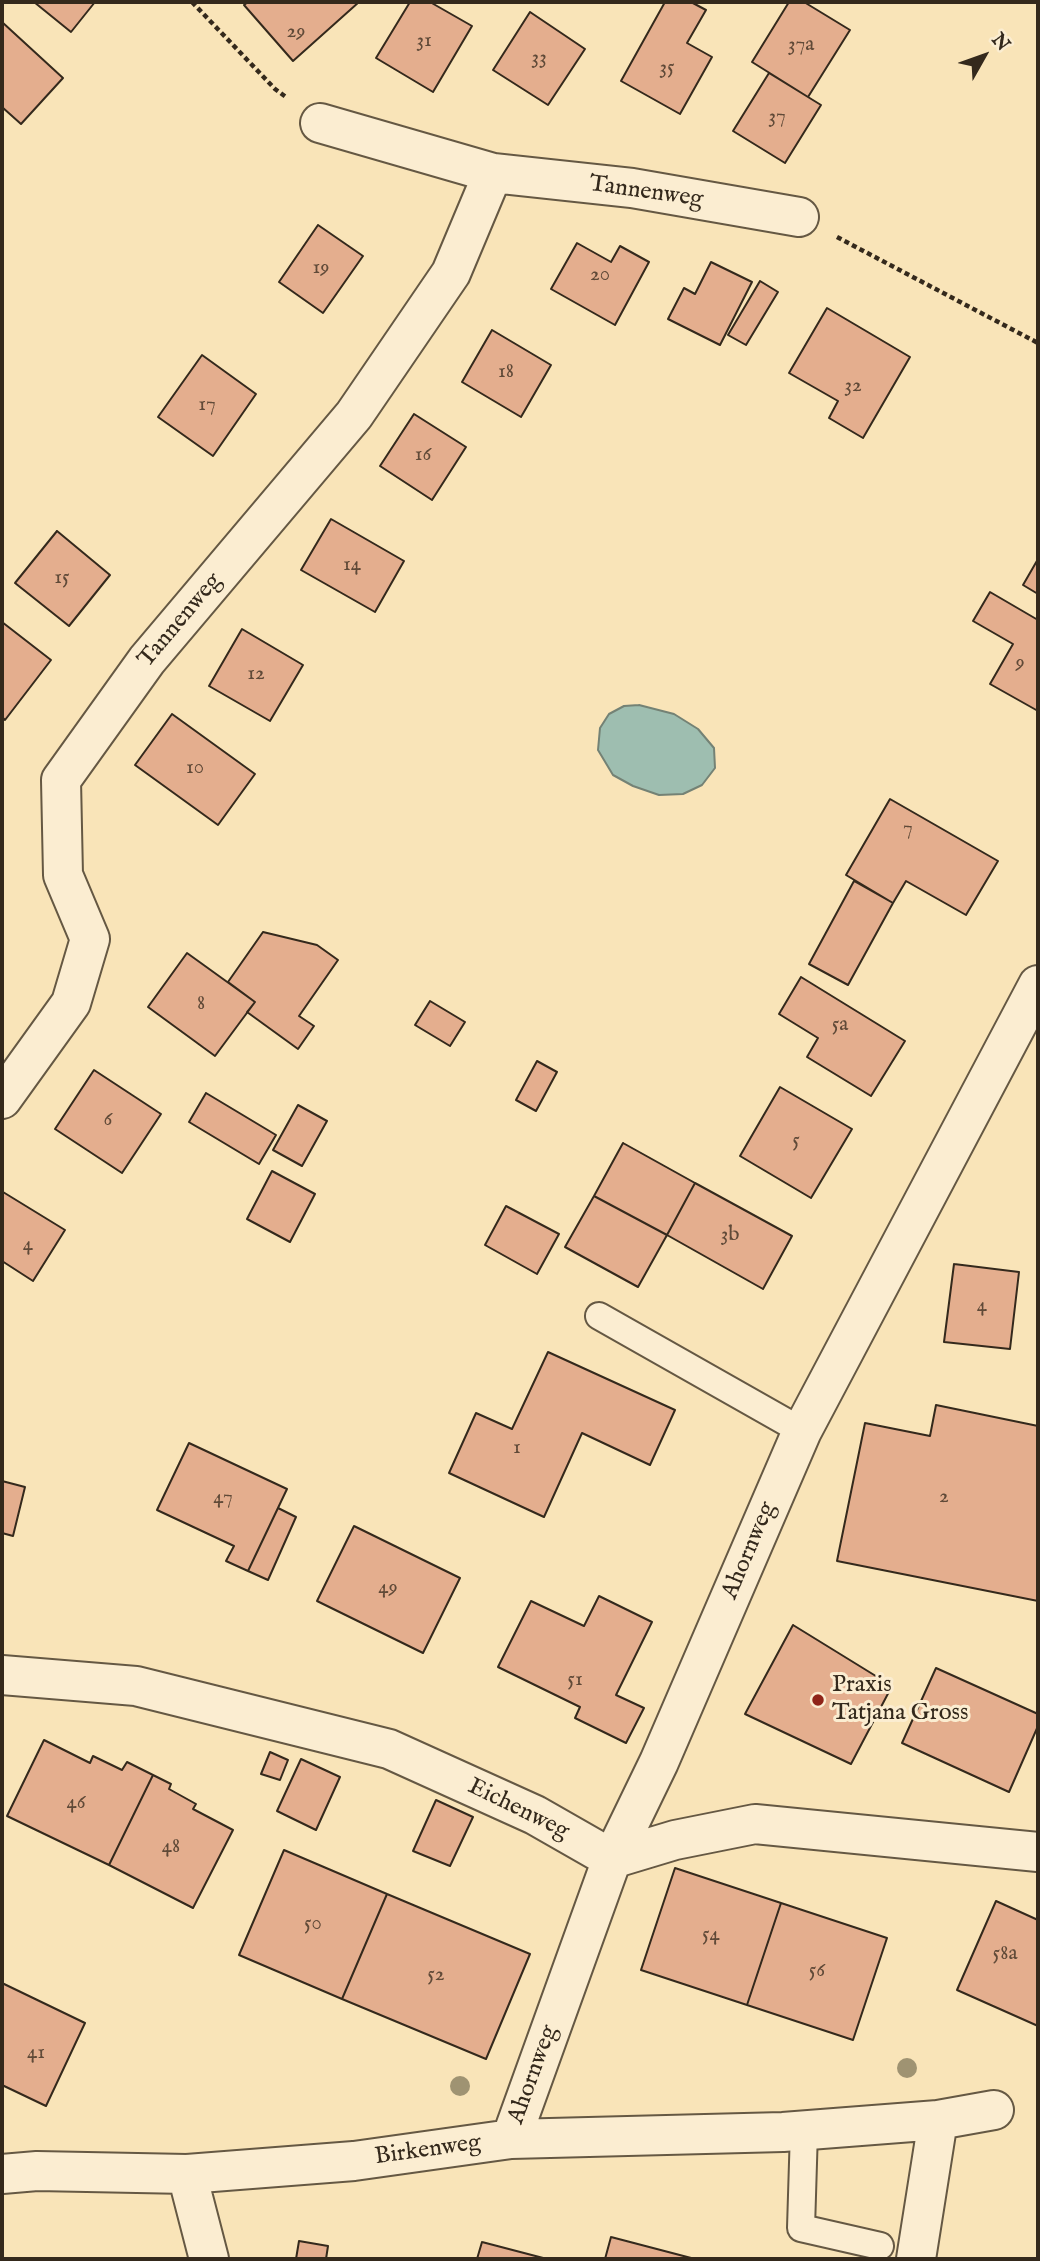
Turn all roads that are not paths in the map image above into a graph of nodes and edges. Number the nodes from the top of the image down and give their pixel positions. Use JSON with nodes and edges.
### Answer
{"nodes":[{"id":1,"x":320,"y":123,"type":"road end"},
{"id":2,"x":493,"y":173,"type":"junction"},
{"id":3,"x":799,"y":217,"type":"road end"},
{"id":4,"x":1038,"y":985,"type":"edge"},
{"id":5,"x":2,"y":1099,"type":"edge"},
{"id":6,"x":599,"y":1316,"type":"dead end"},
{"id":7,"x":802,"y":1431,"type":"junction"},
{"id":8,"x":2,"y":1675,"type":"edge"},
{"id":9,"x":1038,"y":1852,"type":"edge"},
{"id":10,"x":612,"y":1859,"type":"junction"},
{"id":11,"x":994,"y":2110,"type":"dead end"},
{"id":12,"x":938,"y":2120,"type":"junction"},
{"id":13,"x":804,"y":2130,"type":"junction"},
{"id":14,"x":511,"y":2139,"type":"junction"},
{"id":15,"x":2,"y":2174,"type":"edge"},
{"id":16,"x":187,"y":2174,"type":"junction"},
{"id":17,"x":880,"y":2246,"type":"dead end"},
{"id":18,"x":209,"y":2259,"type":"edge"},
{"id":19,"x":916,"y":2259,"type":"edge"}],
"edges":[{"from":1,"to":2,"type":"street","name":"Tannenweg"},
{"from":2,"to":3,"type":"street","name":"Tannenweg"},
{"from":2,"to":5,"type":"street","name":"Tannenweg"},
{"from":4,"to":7,"type":"street","name":"Ahornweg"},
{"from":6,"to":7,"type":"lane"},
{"from":7,"to":10,"type":"street","name":"Ahornweg"},
{"from":8,"to":10,"type":"street","name":"Eichenweg"},
{"from":9,"to":10,"type":"street"},
{"from":10,"to":14,"type":"street","name":"Ahornweg"},
{"from":11,"to":12,"type":"street","name":"Birkenweg"},
{"from":12,"to":13,"type":"street","name":"Birkenweg"},
{"from":12,"to":19,"type":"street"},
{"from":13,"to":14,"type":"street","name":"Birkenweg"},
{"from":13,"to":17,"type":"lane"},
{"from":14,"to":16,"type":"street","name":"Birkenweg"},
{"from":15,"to":16,"type":"street","name":"Birkenweg"},
{"from":16,"to":18,"type":"street"}]}
